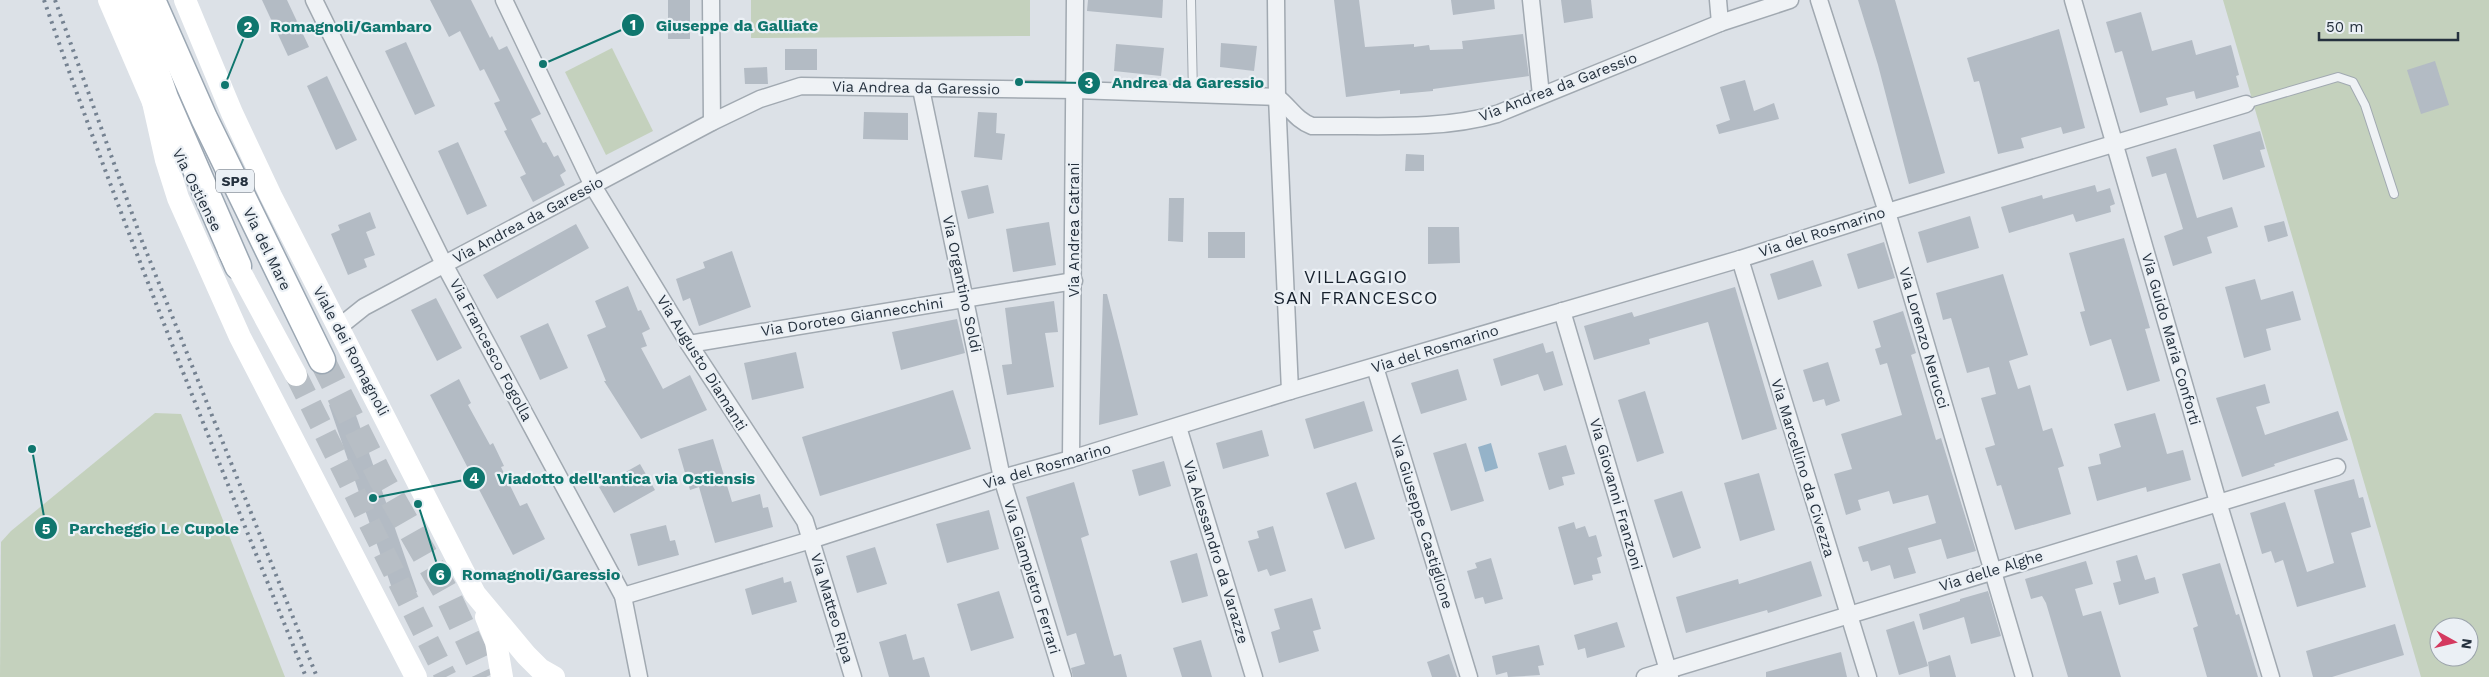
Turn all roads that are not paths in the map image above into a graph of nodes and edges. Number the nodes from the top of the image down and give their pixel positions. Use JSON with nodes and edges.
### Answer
{"nodes":[{"id":1,"x":109,"y":0,"type":"edge"},
{"id":2,"x":132,"y":0,"type":"edge"},
{"id":3,"x":152,"y":0,"type":"edge"},
{"id":4,"x":184,"y":0,"type":"edge"},
{"id":5,"x":314,"y":0,"type":"edge"},
{"id":6,"x":504,"y":0,"type":"edge"},
{"id":7,"x":711,"y":0,"type":"edge"},
{"id":8,"x":1076,"y":0,"type":"edge"},
{"id":9,"x":1191,"y":0,"type":"edge"},
{"id":10,"x":1276,"y":0,"type":"edge"},
{"id":11,"x":1531,"y":0,"type":"edge"},
{"id":12,"x":1718,"y":0,"type":"edge"},
{"id":13,"x":1790,"y":0,"type":"edge"},
{"id":14,"x":1818,"y":0,"type":"edge"},
{"id":15,"x":2073,"y":0,"type":"edge"},
{"id":16,"x":1720,"y":23,"type":"junction"},
{"id":17,"x":921,"y":90,"type":"junction"},
{"id":18,"x":1075,"y":90,"type":"junction"},
{"id":19,"x":1193,"y":94,"type":"junction"},
{"id":20,"x":1541,"y":95,"type":"junction"},
{"id":21,"x":1278,"y":97,"type":"junction"},
{"id":22,"x":152,"y":102,"type":"junction"},
{"id":23,"x":2246,"y":104,"type":"joint"},
{"id":24,"x":712,"y":122,"type":"junction"},
{"id":25,"x":2114,"y":144,"type":"junction"},
{"id":26,"x":593,"y":186,"type":"junction"},
{"id":27,"x":2394,"y":194,"type":"dead end"},
{"id":28,"x":1887,"y":212,"type":"junction"},
{"id":29,"x":1740,"y":259,"type":"junction"},
{"id":30,"x":444,"y":264,"type":"junction"},
{"id":31,"x":238,"y":266,"type":"junction"},
{"id":32,"x":1074,"y":281,"type":"junction"},
{"id":33,"x":965,"y":299,"type":"junction"},
{"id":34,"x":1562,"y":311,"type":"junction"},
{"id":35,"x":339,"y":327,"type":"junction"},
{"id":36,"x":689,"y":344,"type":"junction"},
{"id":37,"x":322,"y":360,"type":"tunnel mouth"},
{"id":38,"x":1375,"y":367,"type":"junction"},
{"id":39,"x":296,"y":375,"type":"tunnel mouth"},
{"id":40,"x":1290,"y":391,"type":"junction"},
{"id":41,"x":1178,"y":427,"type":"junction"},
{"id":42,"x":1071,"y":459,"type":"junction"},
{"id":43,"x":2337,"y":467,"type":"dead end"},
{"id":44,"x":1002,"y":478,"type":"junction"},
{"id":45,"x":2218,"y":502,"type":"junction"},
{"id":46,"x":811,"y":540,"type":"junction"},
{"id":47,"x":1992,"y":570,"type":"junction"},
{"id":48,"x":475,"y":594,"type":"junction"},
{"id":49,"x":623,"y":596,"type":"junction"},
{"id":50,"x":1848,"y":615,"type":"junction"},
{"id":51,"x":1669,"y":674,"type":"edge"},
{"id":52,"x":416,"y":677,"type":"edge"},
{"id":53,"x":502,"y":677,"type":"edge"},
{"id":54,"x":554,"y":677,"type":"edge"},
{"id":55,"x":639,"y":677,"type":"edge"},
{"id":56,"x":853,"y":677,"type":"edge"},
{"id":57,"x":1062,"y":677,"type":"edge"},
{"id":58,"x":1254,"y":677,"type":"edge"},
{"id":59,"x":1469,"y":677,"type":"edge"},
{"id":60,"x":1645,"y":677,"type":"edge"},
{"id":61,"x":1868,"y":677,"type":"edge"},
{"id":62,"x":2024,"y":677,"type":"edge"},
{"id":63,"x":2271,"y":677,"type":"edge"}],
"edges":[{"from":1,"to":22,"type":"main road","name":"Via Ostiense"},
{"from":2,"to":31,"type":"main road"},
{"from":3,"to":37,"type":"main road","name":"Via del Mare","number":"SP8"},
{"from":4,"to":35,"type":"main road","name":"Viale dei Romagnoli"},
{"from":5,"to":30,"type":"street","name":"Via Francesco Fogolla"},
{"from":6,"to":26,"type":"street","name":"Via Augusto Diamanti"},
{"from":7,"to":24,"type":"street"},
{"from":8,"to":18,"type":"street","name":"Via Andrea Catrani"},
{"from":9,"to":19,"type":"lane"},
{"from":10,"to":21,"type":"street"},
{"from":11,"to":20,"type":"street"},
{"from":12,"to":16,"type":"street"},
{"from":13,"to":16,"type":"street","name":"Via Andrea da Garessio"},
{"from":14,"to":28,"type":"street","name":"Via Lorenzo Nerucci"},
{"from":15,"to":25,"type":"street","name":"Via Guido Maria Conforti"},
{"from":16,"to":20,"type":"street","name":"Via Andrea da Garessio"},
{"from":17,"to":18,"type":"street","name":"Via Andrea da Garessio"},
{"from":17,"to":24,"type":"street","name":"Via Andrea da Garessio"},
{"from":17,"to":33,"type":"street","name":"Via Organtino Soldi"},
{"from":18,"to":19,"type":"street","name":"Via Andrea da Garessio"},
{"from":18,"to":32,"type":"street","name":"Via Andrea Catrani"},
{"from":19,"to":21,"type":"street","name":"Via Andrea da Garessio"},
{"from":20,"to":21,"type":"street","name":"Via Andrea da Garessio"},
{"from":21,"to":40,"type":"street"},
{"from":22,"to":31,"type":"main road","name":"Via Ostiense"},
{"from":22,"to":52,"type":"main road"},
{"from":23,"to":25,"type":"street","name":"Via del Rosmarino"},
{"from":23,"to":27,"type":"lane"},
{"from":24,"to":26,"type":"street","name":"Via Andrea da Garessio"},
{"from":25,"to":28,"type":"street","name":"Via del Rosmarino"},
{"from":25,"to":45,"type":"street","name":"Via Guido Maria Conforti"},
{"from":26,"to":30,"type":"street","name":"Via Andrea da Garessio"},
{"from":26,"to":36,"type":"street","name":"Via Augusto Diamanti"},
{"from":28,"to":29,"type":"street","name":"Via del Rosmarino"},
{"from":28,"to":47,"type":"street","name":"Via Lorenzo Nerucci"},
{"from":29,"to":34,"type":"street","name":"Via del Rosmarino"},
{"from":29,"to":50,"type":"street","name":"Via Marcellino da Civezza"},
{"from":30,"to":35,"type":"street","name":"Via Andrea da Garessio"},
{"from":30,"to":49,"type":"street","name":"Via Francesco Fogolla"},
{"from":31,"to":39,"type":"main road","name":"Via Ostiense"},
{"from":32,"to":33,"type":"street","name":"Via Doroteo Giannecchini"},
{"from":32,"to":42,"type":"street","name":"Via Andrea Catrani"},
{"from":33,"to":36,"type":"street","name":"Via Doroteo Giannecchini"},
{"from":33,"to":44,"type":"street","name":"Via Organtino Soldi"},
{"from":34,"to":38,"type":"street","name":"Via del Rosmarino"},
{"from":34,"to":51,"type":"street","name":"Via Giovanni Franzoni"},
{"from":35,"to":48,"type":"main road","name":"Viale dei Romagnoli"},
{"from":36,"to":46,"type":"street","name":"Via Augusto Diamanti"},
{"from":38,"to":40,"type":"street","name":"Via del Rosmarino"},
{"from":38,"to":59,"type":"street","name":"Via Giuseppe Castiglione"},
{"from":40,"to":41,"type":"street","name":"Via del Rosmarino"},
{"from":41,"to":42,"type":"street","name":"Via del Rosmarino"},
{"from":41,"to":58,"type":"street","name":"Via Alessandro da Varazze"},
{"from":42,"to":44,"type":"street","name":"Via del Rosmarino"},
{"from":43,"to":45,"type":"street","name":"Via delle Alghe"},
{"from":44,"to":46,"type":"street","name":"Via del Rosmarino"},
{"from":44,"to":57,"type":"street","name":"Via Giampietro Ferrari"},
{"from":45,"to":47,"type":"street","name":"Via delle Alghe"},
{"from":45,"to":63,"type":"street","name":"Via Guido Maria Conforti"},
{"from":46,"to":49,"type":"street","name":"Via del Rosmarino"},
{"from":46,"to":56,"type":"street","name":"Via Matteo Ripa"},
{"from":47,"to":50,"type":"street","name":"Via delle Alghe"},
{"from":47,"to":62,"type":"street","name":"Via Lorenzo Nerucci"},
{"from":48,"to":53,"type":"main road"},
{"from":48,"to":54,"type":"main road","name":"Viale dei Romagnoli"},
{"from":49,"to":55,"type":"street","name":"Via Francesco Fogolla"},
{"from":50,"to":51,"type":"street","name":"Via delle Alghe"},
{"from":50,"to":61,"type":"street","name":"Via Marcellino da Civezza"},
{"from":51,"to":60,"type":"street","name":"Via delle Alghe"}]}
